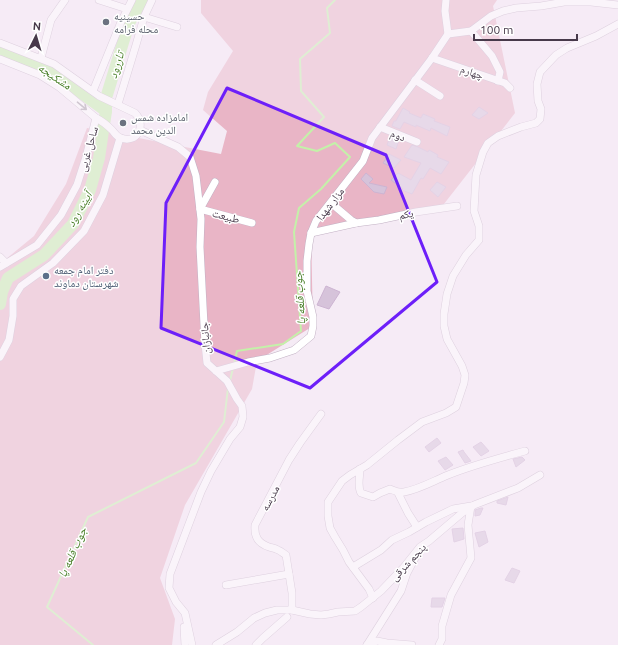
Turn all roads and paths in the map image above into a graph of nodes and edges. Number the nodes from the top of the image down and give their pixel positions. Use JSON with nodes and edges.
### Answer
{"nodes":[{"id":1,"x":65,"y":0,"type":"edge"},
{"id":2,"x":99,"y":0,"type":"edge"},
{"id":3,"x":132,"y":0,"type":"edge"},
{"id":4,"x":152,"y":0,"type":"edge"},
{"id":5,"x":446,"y":0,"type":"edge"},
{"id":6,"x":618,"y":4,"type":"edge"},
{"id":7,"x":127,"y":9,"type":"junction"},
{"id":8,"x":144,"y":17,"type":"junction"},
{"id":9,"x":618,"y":24,"type":"edge"},
{"id":10,"x":177,"y":27,"type":"dead end"},
{"id":11,"x":471,"y":31,"type":"junction"},
{"id":12,"x":448,"y":34,"type":"junction"},
{"id":13,"x":0,"y":43,"type":"edge"},
{"id":14,"x":41,"y":58,"type":"junction"},
{"id":15,"x":432,"y":58,"type":"junction"},
{"id":16,"x":0,"y":59,"type":"edge"},
{"id":17,"x":415,"y":80,"type":"junction"},
{"id":18,"x":498,"y":81,"type":"junction"},
{"id":19,"x":510,"y":88,"type":"dead end"},
{"id":20,"x":96,"y":93,"type":"junction"},
{"id":21,"x":440,"y":96,"type":"dead end"},
{"id":22,"x":116,"y":103,"type":"junction"},
{"id":23,"x":98,"y":119,"type":"junction"},
{"id":24,"x":380,"y":127,"type":"junction"},
{"id":25,"x":140,"y":130,"type":"junction"},
{"id":26,"x":120,"y":138,"type":"junction"},
{"id":27,"x":417,"y":142,"type":"dead end"},
{"id":28,"x":215,"y":182,"type":"dead end"},
{"id":29,"x":331,"y":203,"type":"junction"},
{"id":30,"x":457,"y":206,"type":"dead end"},
{"id":31,"x":200,"y":209,"type":"junction"},
{"id":32,"x":252,"y":223,"type":"dead end"},
{"id":33,"x":356,"y":223,"type":"junction"},
{"id":34,"x":311,"y":233,"type":"junction"},
{"id":35,"x":0,"y":257,"type":"edge"},
{"id":36,"x":3,"y":265,"type":"edge"},
{"id":37,"x":0,"y":357,"type":"edge"},
{"id":38,"x":216,"y":371,"type":"junction"},
{"id":39,"x":321,"y":414,"type":"dead end"},
{"id":40,"x":525,"y":451,"type":"dead end"},
{"id":41,"x":360,"y":469,"type":"junction"},
{"id":42,"x":540,"y":475,"type":"dead end"},
{"id":43,"x":398,"y":493,"type":"junction"},
{"id":44,"x":471,"y":506,"type":"junction"},
{"id":45,"x":417,"y":527,"type":"junction"},
{"id":46,"x":420,"y":547,"type":"junction"},
{"id":47,"x":353,"y":567,"type":"junction"},
{"id":48,"x":289,"y":574,"type":"junction"},
{"id":49,"x":226,"y":584,"type":"dead end"},
{"id":50,"x":373,"y":598,"type":"junction"},
{"id":51,"x":292,"y":610,"type":"junction"},
{"id":52,"x":185,"y":613,"type":"junction"},
{"id":53,"x":287,"y":617,"type":"dead end"},
{"id":54,"x":185,"y":645,"type":"edge"},
{"id":55,"x":192,"y":645,"type":"edge"},
{"id":56,"x":216,"y":645,"type":"edge"},
{"id":57,"x":256,"y":645,"type":"edge"},
{"id":58,"x":367,"y":645,"type":"edge"},
{"id":59,"x":412,"y":645,"type":"edge"},
{"id":60,"x":439,"y":645,"type":"edge"}],
"edges":[{"from":1,"to":14,"type":"street"},
{"from":2,"to":7,"type":"street"},
{"from":3,"to":7,"type":"street"},
{"from":4,"to":8,"type":"street"},
{"from":5,"to":12,"type":"street"},
{"from":6,"to":11,"type":"street"},
{"from":7,"to":20,"type":"street"},
{"from":8,"to":10,"type":"street"},
{"from":8,"to":22,"type":"street"},
{"from":9,"to":41,"type":"street"},
{"from":11,"to":12,"type":"street"},
{"from":11,"to":18,"type":"street"},
{"from":12,"to":15,"type":"street","name":"مزار شهدا"},
{"from":13,"to":14,"type":"street"},
{"from":14,"to":20,"type":"street"},
{"from":15,"to":17,"type":"street","name":"مزار شهدا"},
{"from":15,"to":18,"type":"street","name":"چهارم"},
{"from":16,"to":23,"type":"street","one_way":true},
{"from":17,"to":21,"type":"street"},
{"from":17,"to":24,"type":"street","name":"مزار شهدا"},
{"from":18,"to":19,"type":"street","name":"چهارم"},
{"from":20,"to":22,"type":"street"},
{"from":22,"to":25,"type":"street"},
{"from":23,"to":26,"type":"street"},
{"from":23,"to":36,"type":"street","name":"ساحل غربی"},
{"from":24,"to":27,"type":"street","name":"دوم"},
{"from":24,"to":29,"type":"street","name":"مزار شهدا"},
{"from":25,"to":26,"type":"street"},
{"from":25,"to":31,"type":"street","name":"جانبازان"},
{"from":26,"to":37,"type":"street"},
{"from":28,"to":31,"type":"street"},
{"from":29,"to":33,"type":"street"},
{"from":29,"to":34,"type":"street","name":"مزار شهدا"},
{"from":30,"to":33,"type":"street","name":"یکم"},
{"from":31,"to":32,"type":"street","name":"طبیعت"},
{"from":31,"to":38,"type":"street","name":"جانبازان"},
{"from":33,"to":34,"type":"street","name":"یکم"},
{"from":34,"to":38,"type":"street","name":"مزار شهدا"},
{"from":35,"to":36,"type":"street"},
{"from":38,"to":52,"type":"street","name":"جانبازان"},
{"from":39,"to":48,"type":"street","name":"مدرسه"},
{"from":40,"to":43,"type":"street"},
{"from":41,"to":43,"type":"street"},
{"from":41,"to":47,"type":"street"},
{"from":42,"to":44,"type":"street","name":"پنجم شرقی"},
{"from":43,"to":45,"type":"street"},
{"from":44,"to":45,"type":"street"},
{"from":44,"to":46,"type":"street","name":"پنجم شرقی"},
{"from":44,"to":60,"type":"street"},
{"from":45,"to":47,"type":"street"},
{"from":46,"to":50,"type":"street","name":"پنجم شرقی"},
{"from":46,"to":58,"type":"street"},
{"from":47,"to":50,"type":"street"},
{"from":48,"to":49,"type":"street"},
{"from":48,"to":51,"type":"street"},
{"from":50,"to":51,"type":"street","name":"پنجم شرقی"},
{"from":51,"to":56,"type":"street","name":"پنجم شرقی"},
{"from":52,"to":54,"type":"street"},
{"from":52,"to":55,"type":"street","name":"جانبازان"},
{"from":53,"to":57,"type":"street"},
{"from":58,"to":59,"type":"street"}]}
